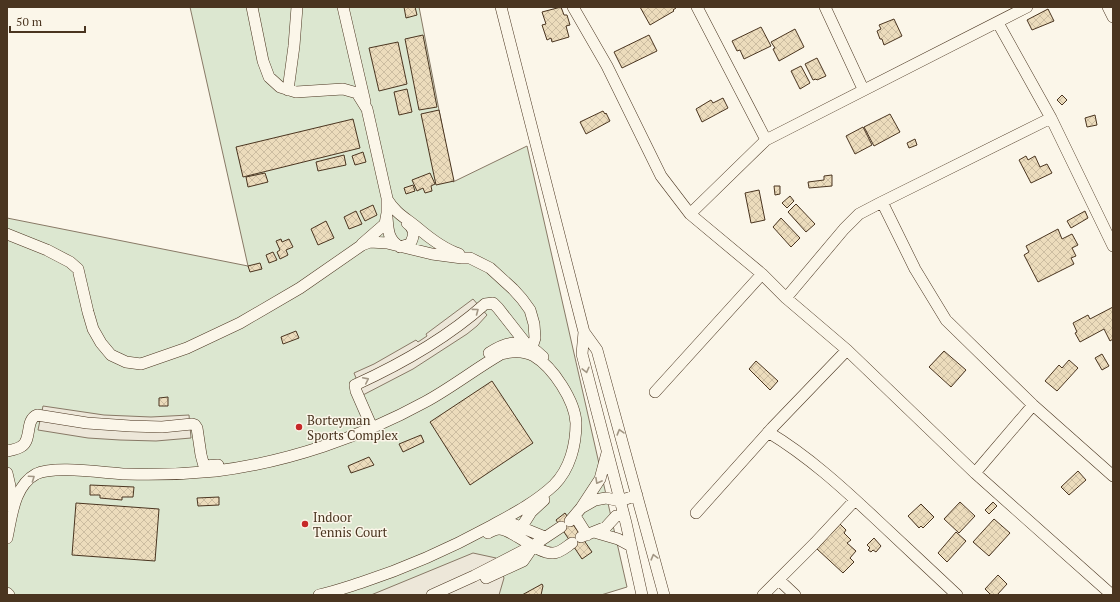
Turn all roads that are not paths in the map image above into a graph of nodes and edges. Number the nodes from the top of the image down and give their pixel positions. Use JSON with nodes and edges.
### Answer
{"nodes":[{"id":1,"x":252,"y":7,"type":"edge"},
{"id":2,"x":297,"y":7,"type":"edge"},
{"id":3,"x":342,"y":7,"type":"edge"},
{"id":4,"x":501,"y":7,"type":"edge"},
{"id":5,"x":573,"y":7,"type":"edge"},
{"id":6,"x":697,"y":7,"type":"edge"},
{"id":7,"x":825,"y":7,"type":"edge"},
{"id":8,"x":1027,"y":7,"type":"edge"},
{"id":9,"x":1108,"y":7,"type":"edge"},
{"id":10,"x":1113,"y":17,"type":"edge"},
{"id":11,"x":998,"y":23,"type":"junction"},
{"id":12,"x":863,"y":89,"type":"junction"},
{"id":13,"x":288,"y":90,"type":"junction"},
{"id":14,"x":367,"y":109,"type":"junction"},
{"id":15,"x":1051,"y":118,"type":"junction"},
{"id":16,"x":766,"y":140,"type":"junction"},
{"id":17,"x":882,"y":202,"type":"junction"},
{"id":18,"x":389,"y":206,"type":"junction"},
{"id":19,"x":690,"y":214,"type":"junction"},
{"id":20,"x":405,"y":221,"type":"junction"},
{"id":21,"x":387,"y":227,"type":"junction"},
{"id":22,"x":7,"y":234,"type":"edge"},
{"id":23,"x":362,"y":244,"type":"junction"},
{"id":24,"x":1113,"y":246,"type":"edge"},
{"id":25,"x":400,"y":247,"type":"junction"},
{"id":26,"x":470,"y":258,"type":"junction"},
{"id":27,"x":762,"y":274,"type":"junction"},
{"id":28,"x":786,"y":298,"type":"junction"},
{"id":29,"x":584,"y":332,"type":"junction"},
{"id":30,"x":530,"y":346,"type":"junction"},
{"id":31,"x":847,"y":350,"type":"junction"},
{"id":32,"x":656,"y":392,"type":"dead end"},
{"id":33,"x":1033,"y":405,"type":"junction"},
{"id":34,"x":370,"y":423,"type":"junction"},
{"id":35,"x":768,"y":432,"type":"junction"},
{"id":36,"x":28,"y":438,"type":"junction"},
{"id":37,"x":607,"y":450,"type":"junction"},
{"id":38,"x":7,"y":451,"type":"edge"},
{"id":39,"x":32,"y":453,"type":"dead end"},
{"id":40,"x":42,"y":461,"type":"dead end"},
{"id":41,"x":7,"y":473,"type":"edge"},
{"id":42,"x":975,"y":473,"type":"junction"},
{"id":43,"x":1113,"y":476,"type":"edge"},
{"id":44,"x":637,"y":495,"type":"junction"},
{"id":45,"x":855,"y":500,"type":"junction"},
{"id":46,"x":620,"y":501,"type":"junction"},
{"id":47,"x":696,"y":513,"type":"dead end"},
{"id":48,"x":7,"y":516,"type":"edge"},
{"id":49,"x":616,"y":516,"type":"dead end"},
{"id":50,"x":572,"y":518,"type":"junction"},
{"id":51,"x":503,"y":520,"type":"junction"},
{"id":52,"x":518,"y":532,"type":"junction"},
{"id":53,"x":583,"y":537,"type":"junction"},
{"id":54,"x":7,"y":538,"type":"edge"},
{"id":55,"x":545,"y":538,"type":"junction"},
{"id":56,"x":534,"y":546,"type":"junction"},
{"id":57,"x":631,"y":546,"type":"junction"},
{"id":58,"x":778,"y":580,"type":"junction"},
{"id":59,"x":319,"y":595,"type":"edge"},
{"id":60,"x":337,"y":595,"type":"edge"},
{"id":61,"x":432,"y":595,"type":"edge"},
{"id":62,"x":451,"y":595,"type":"edge"},
{"id":63,"x":642,"y":595,"type":"edge"},
{"id":64,"x":664,"y":595,"type":"edge"},
{"id":65,"x":763,"y":595,"type":"edge"},
{"id":66,"x":795,"y":595,"type":"edge"},
{"id":67,"x":957,"y":595,"type":"edge"},
{"id":68,"x":1112,"y":595,"type":"edge"}],
"edges":[{"from":1,"to":13,"type":"street"},
{"from":2,"to":13,"type":"street"},
{"from":3,"to":14,"type":"street"},
{"from":4,"to":29,"type":"street"},
{"from":5,"to":19,"type":"street"},
{"from":6,"to":16,"type":"street"},
{"from":7,"to":12,"type":"street"},
{"from":8,"to":11,"type":"street"},
{"from":9,"to":10,"type":"street"},
{"from":11,"to":12,"type":"street"},
{"from":11,"to":15,"type":"street"},
{"from":12,"to":16,"type":"street"},
{"from":13,"to":14,"type":"street"},
{"from":14,"to":18,"type":"street"},
{"from":15,"to":17,"type":"street"},
{"from":15,"to":24,"type":"street"},
{"from":16,"to":19,"type":"street"},
{"from":17,"to":28,"type":"street"},
{"from":17,"to":33,"type":"street"},
{"from":18,"to":20,"type":"street"},
{"from":18,"to":21,"type":"street"},
{"from":18,"to":23,"type":"street"},
{"from":18,"to":26,"type":"street"},
{"from":19,"to":27,"type":"street"},
{"from":20,"to":21,"type":"street"},
{"from":20,"to":25,"type":"street"},
{"from":21,"to":25,"type":"street"},
{"from":22,"to":23,"type":"street"},
{"from":23,"to":25,"type":"street"},
{"from":25,"to":26,"type":"street"},
{"from":26,"to":30,"type":"street"},
{"from":27,"to":28,"type":"street"},
{"from":27,"to":32,"type":"street"},
{"from":28,"to":31,"type":"street"},
{"from":29,"to":37,"type":"street","one_way":true},
{"from":44,"to":29,"type":"street","one_way":true},
{"from":30,"to":34,"type":"street"},
{"from":34,"to":30,"type":"street","one_way":true},
{"from":30,"to":52,"type":"street"},
{"from":31,"to":35,"type":"street"},
{"from":31,"to":42,"type":"street"},
{"from":33,"to":42,"type":"street"},
{"from":33,"to":43,"type":"street"},
{"from":34,"to":36,"type":"street"},
{"from":35,"to":45,"type":"street"},
{"from":35,"to":47,"type":"street"},
{"from":36,"to":38,"type":"street"},
{"from":36,"to":39,"type":"street"},
{"from":36,"to":40,"type":"street"},
{"from":37,"to":46,"type":"street"},
{"from":37,"to":50,"type":"street","one_way":true},
{"from":41,"to":48,"type":"street"},
{"from":42,"to":68,"type":"street"},
{"from":44,"to":46,"type":"street"},
{"from":64,"to":44,"type":"street","one_way":true},
{"from":45,"to":58,"type":"street"},
{"from":45,"to":67,"type":"street"},
{"from":46,"to":50,"type":"street"},
{"from":46,"to":57,"type":"street"},
{"from":49,"to":53,"type":"street"},
{"from":50,"to":53,"type":"street"},
{"from":50,"to":55,"type":"street"},
{"from":51,"to":52,"type":"street"},
{"from":54,"to":51,"type":"street","one_way":true},
{"from":51,"to":59,"type":"street"},
{"from":52,"to":55,"type":"street"},
{"from":52,"to":56,"type":"street"},
{"from":52,"to":60,"type":"street"},
{"from":53,"to":56,"type":"street"},
{"from":53,"to":57,"type":"street"},
{"from":55,"to":56,"type":"street"},
{"from":56,"to":61,"type":"street"},
{"from":56,"to":62,"type":"street"},
{"from":57,"to":63,"type":"street"},
{"from":58,"to":65,"type":"street"},
{"from":58,"to":66,"type":"street"}]}
